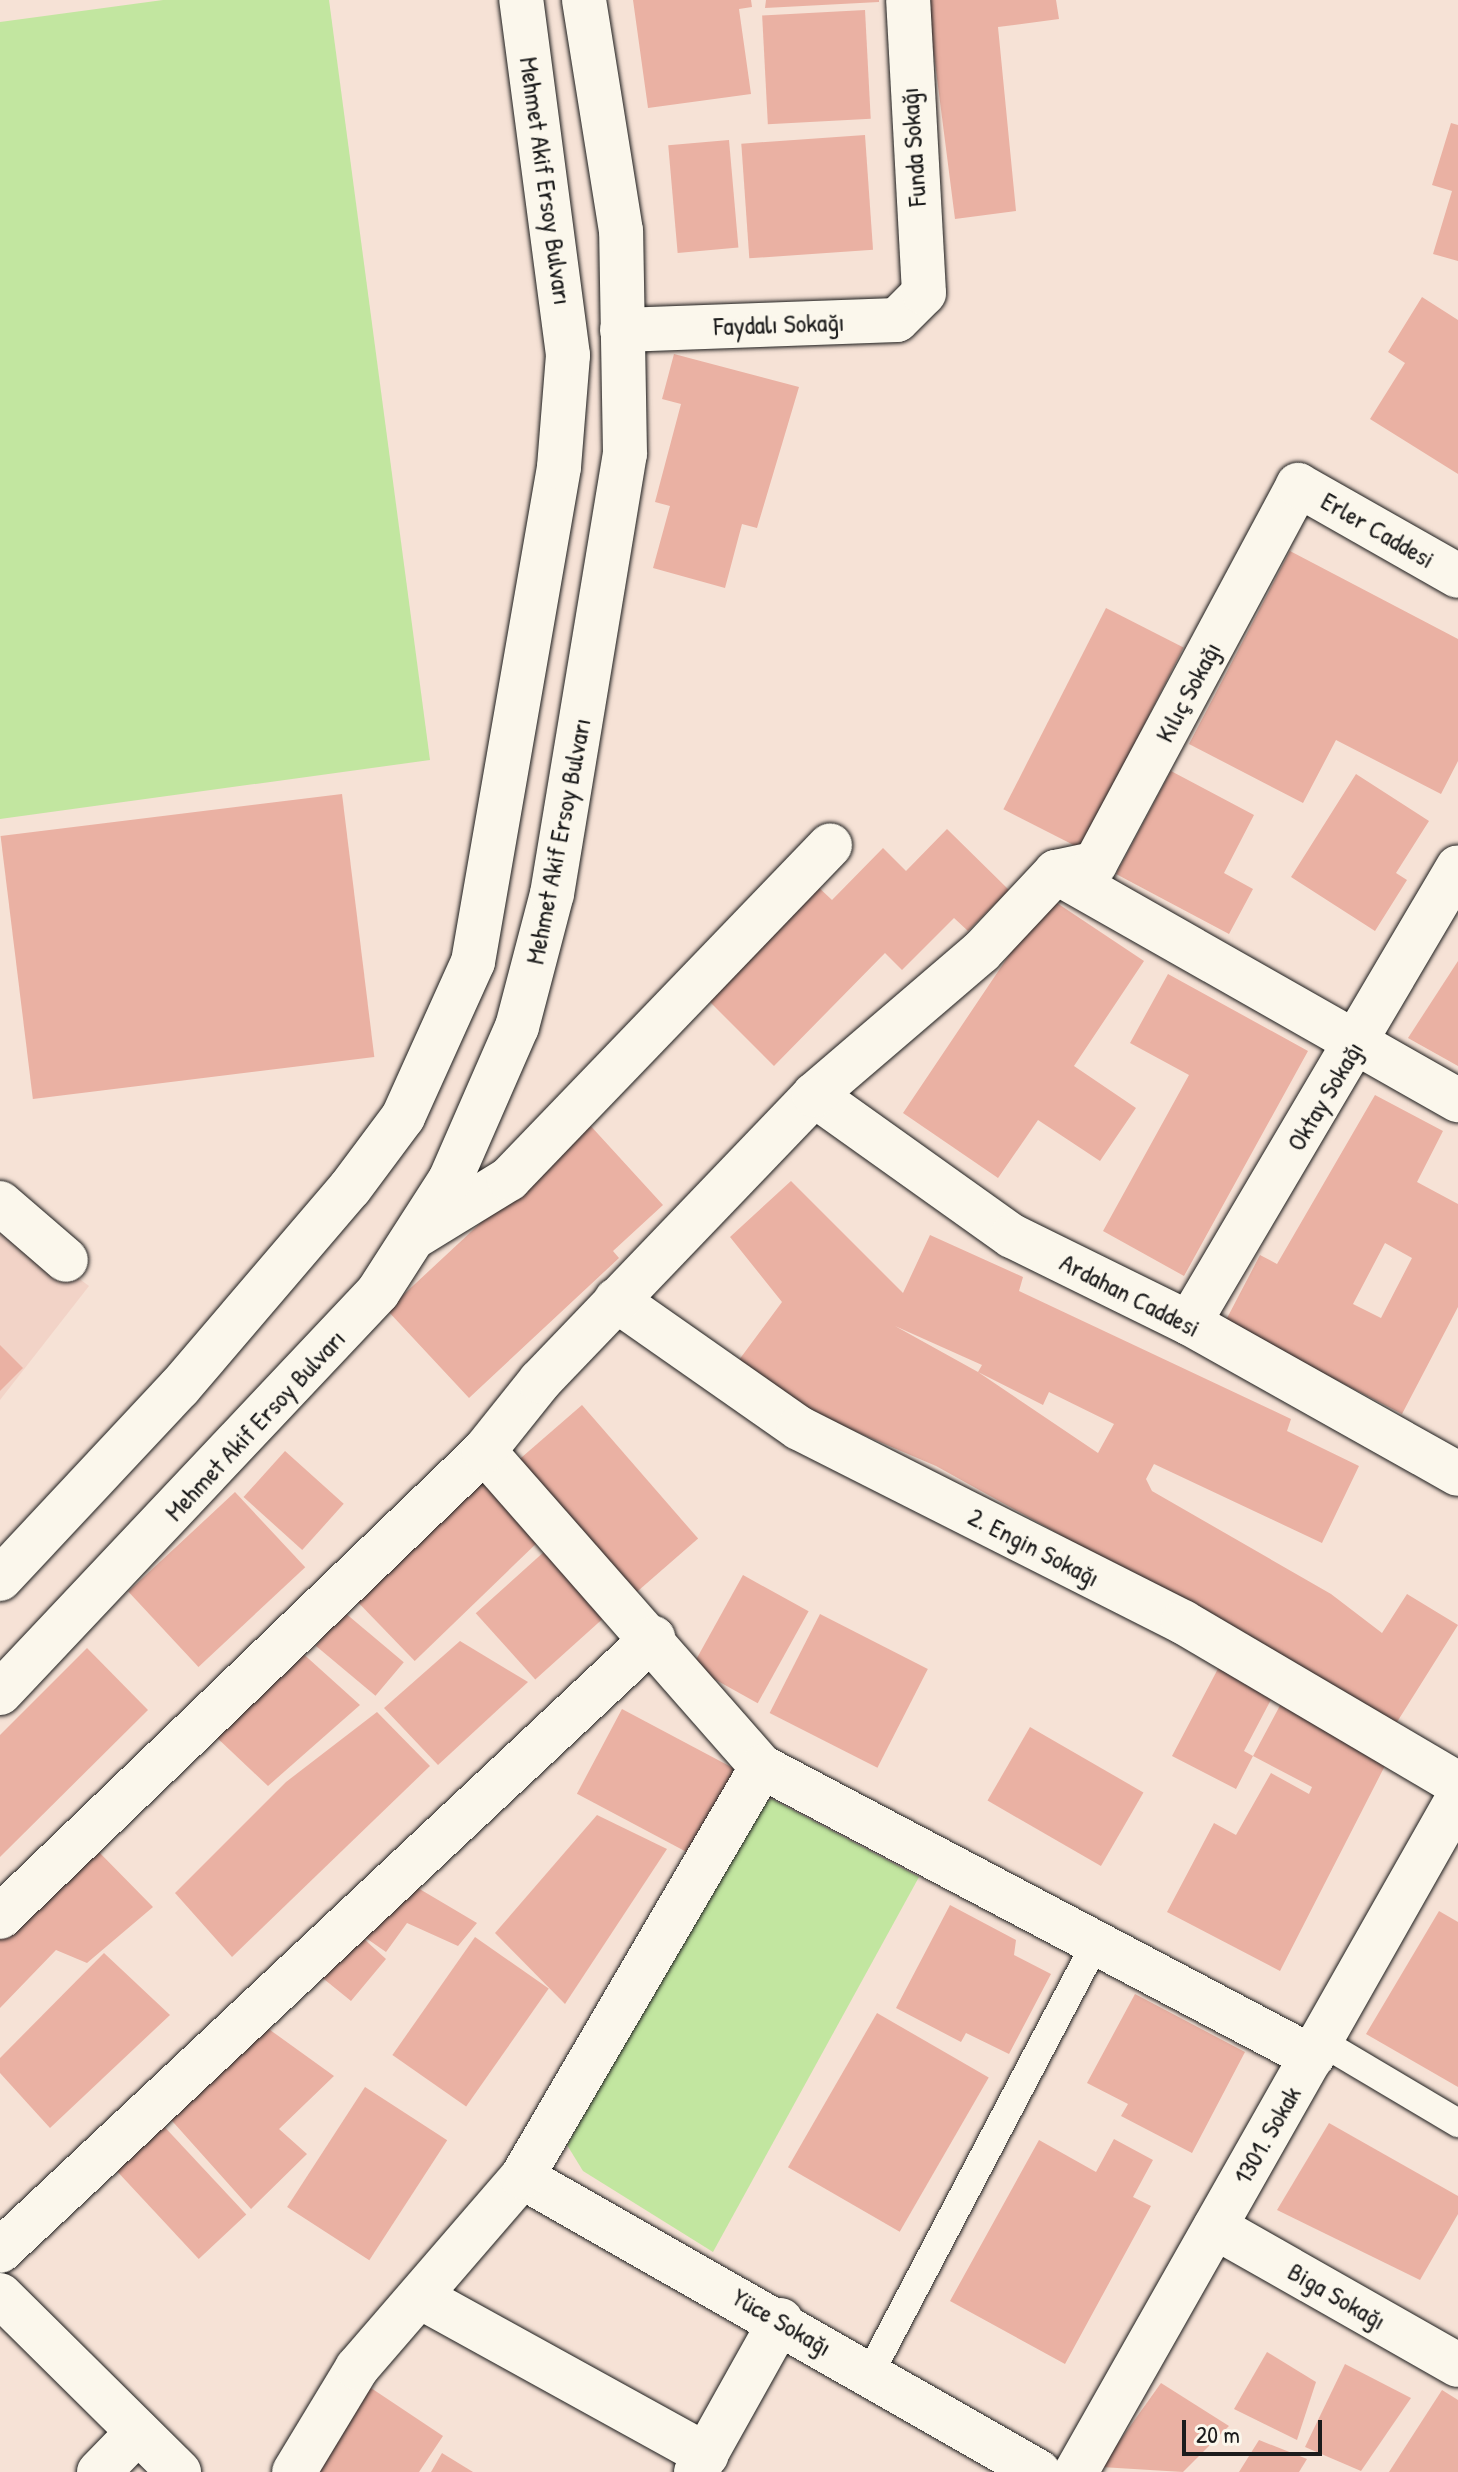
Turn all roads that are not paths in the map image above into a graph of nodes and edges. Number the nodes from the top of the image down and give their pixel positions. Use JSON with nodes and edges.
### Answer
{"nodes":[{"id":1,"x":521,"y":0,"type":"edge"},
{"id":2,"x":584,"y":0,"type":"edge"},
{"id":3,"x":908,"y":0,"type":"edge"},
{"id":4,"x":924,"y":293,"type":"joint"},
{"id":5,"x":622,"y":330,"type":"junction"},
{"id":6,"x":1298,"y":485,"type":"joint"},
{"id":7,"x":1458,"y":576,"type":"edge"},
{"id":8,"x":830,"y":845,"type":"dead end"},
{"id":9,"x":1458,"y":867,"type":"edge"},
{"id":10,"x":1056,"y":872,"type":"junction"},
{"id":11,"x":1355,"y":1047,"type":"junction"},
{"id":12,"x":814,"y":1095,"type":"junction"},
{"id":13,"x":1458,"y":1100,"type":"edge"},
{"id":14,"x":0,"y":1203,"type":"edge"},
{"id":15,"x":416,"y":1236,"type":"junction"},
{"id":16,"x":66,"y":1260,"type":"dead end"},
{"id":17,"x":616,"y":1300,"type":"junction"},
{"id":18,"x":1189,"y":1323,"type":"junction"},
{"id":19,"x":484,"y":1451,"type":"junction"},
{"id":20,"x":1454,"y":1461,"type":"edge"},
{"id":21,"x":0,"y":1579,"type":"edge"},
{"id":22,"x":653,"y":1638,"type":"junction"},
{"id":23,"x":0,"y":1693,"type":"edge"},
{"id":24,"x":762,"y":1767,"type":"junction"},
{"id":25,"x":1458,"y":1784,"type":"edge"},
{"id":26,"x":1458,"y":1798,"type":"edge"},
{"id":27,"x":0,"y":1917,"type":"edge"},
{"id":28,"x":1096,"y":1942,"type":"junction"},
{"id":29,"x":1316,"y":2049,"type":"junction"},
{"id":30,"x":1458,"y":2123,"type":"edge"},
{"id":31,"x":522,"y":2177,"type":"junction"},
{"id":32,"x":1215,"y":2227,"type":"junction"},
{"id":33,"x":0,"y":2251,"type":"edge"},
{"id":34,"x":0,"y":2295,"type":"edge"},
{"id":35,"x":422,"y":2298,"type":"junction"},
{"id":36,"x":781,"y":2320,"type":"junction"},
{"id":37,"x":1458,"y":2365,"type":"edge"},
{"id":38,"x":870,"y":2373,"type":"junction"},
{"id":39,"x":138,"y":2432,"type":"junction"},
{"id":40,"x":701,"y":2464,"type":"edge"},
{"id":41,"x":99,"y":2472,"type":"edge"},
{"id":42,"x":179,"y":2472,"type":"edge"},
{"id":43,"x":294,"y":2472,"type":"edge"},
{"id":44,"x":1039,"y":2472,"type":"edge"},
{"id":45,"x":1076,"y":2472,"type":"edge"}],
"edges":[{"from":1,"to":21,"type":"street","name":"Mehmet Akif Ersoy Bulvarı"},
{"from":2,"to":5,"type":"street","name":"Mehmet Akif Ersoy Bulvarı"},
{"from":3,"to":4,"type":"street","name":"Funda Sokağı"},
{"from":4,"to":5,"type":"street","name":"Faydalı Sokağı"},
{"from":5,"to":15,"type":"street","name":"Mehmet Akif Ersoy Bulvarı"},
{"from":6,"to":7,"type":"street","name":"Erler Caddesi"},
{"from":6,"to":10,"type":"street","name":"Kılıç Sokağı"},
{"from":8,"to":15,"type":"street"},
{"from":9,"to":11,"type":"street","name":"Oktay Sokağı"},
{"from":10,"to":11,"type":"street"},
{"from":10,"to":12,"type":"street"},
{"from":11,"to":13,"type":"street"},
{"from":11,"to":18,"type":"street","name":"Oktay Sokağı"},
{"from":12,"to":17,"type":"street"},
{"from":12,"to":18,"type":"street","name":"Ardahan Caddesi"},
{"from":14,"to":16,"type":"street"},
{"from":15,"to":23,"type":"street","name":"Mehmet Akif Ersoy Bulvarı"},
{"from":17,"to":19,"type":"street"},
{"from":17,"to":25,"type":"street","name":"2. Engin Sokağı"},
{"from":18,"to":20,"type":"street","name":"Ardahan Caddesi"},
{"from":19,"to":22,"type":"street"},
{"from":19,"to":27,"type":"street"},
{"from":22,"to":24,"type":"street"},
{"from":22,"to":33,"type":"street"},
{"from":24,"to":28,"type":"street"},
{"from":24,"to":31,"type":"street"},
{"from":26,"to":29,"type":"street","name":"1301. Sokak"},
{"from":28,"to":29,"type":"street"},
{"from":28,"to":38,"type":"lane"},
{"from":29,"to":30,"type":"lane"},
{"from":29,"to":32,"type":"street","name":"1301. Sokak"},
{"from":31,"to":35,"type":"street"},
{"from":31,"to":36,"type":"street","name":"Yüce Sokağı"},
{"from":32,"to":37,"type":"street","name":"Biga Sokağı"},
{"from":32,"to":45,"type":"street","name":"1301. Sokak"},
{"from":34,"to":39,"type":"street"},
{"from":35,"to":40,"type":"street"},
{"from":35,"to":43,"type":"street"},
{"from":36,"to":38,"type":"street","name":"Yüce Sokağı"},
{"from":36,"to":40,"type":"street"},
{"from":38,"to":44,"type":"street","name":"Yüce Sokağı"},
{"from":39,"to":41,"type":"street"},
{"from":39,"to":42,"type":"street"}]}
